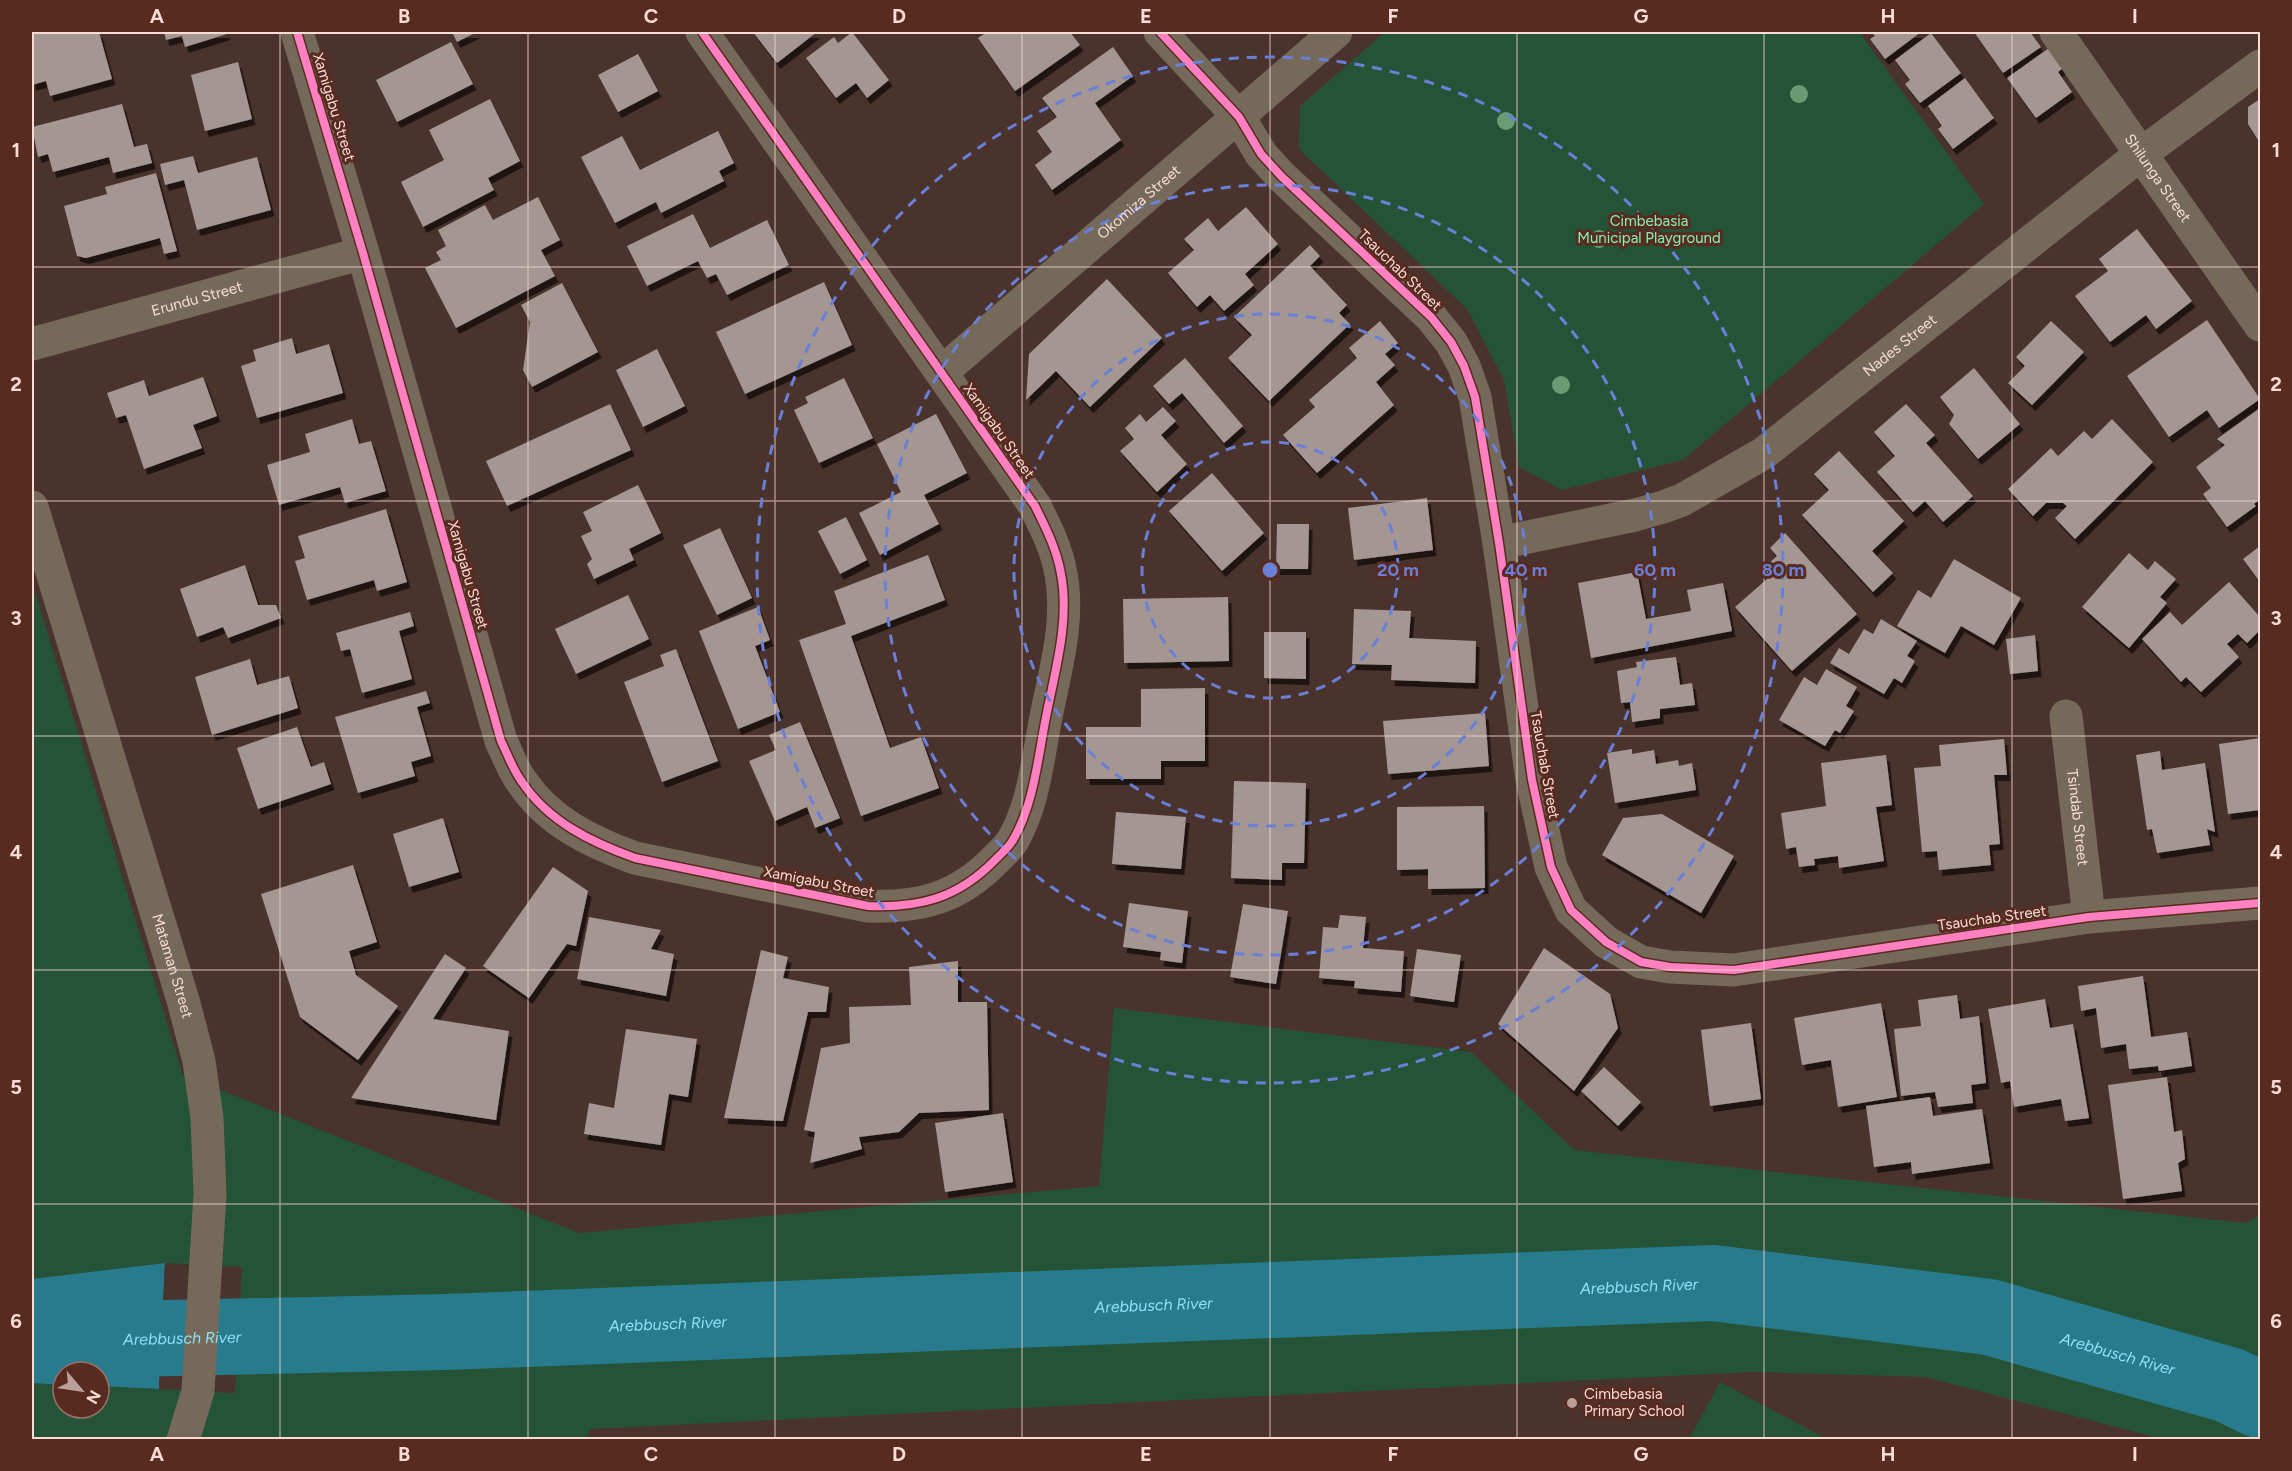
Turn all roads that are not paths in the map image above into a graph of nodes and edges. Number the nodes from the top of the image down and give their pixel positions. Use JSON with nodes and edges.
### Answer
{"nodes":[{"id":1,"x":297,"y":32,"type":"edge"},
{"id":2,"x":702,"y":32,"type":"edge"},
{"id":3,"x":1160,"y":32,"type":"edge"},
{"id":4,"x":1336,"y":32,"type":"edge"},
{"id":5,"x":2056,"y":32,"type":"edge"},
{"id":6,"x":2260,"y":66,"type":"edge"},
{"id":7,"x":1239,"y":117,"type":"junction"},
{"id":8,"x":2141,"y":154,"type":"junction"},
{"id":9,"x":363,"y":253,"type":"junction"},
{"id":10,"x":2260,"y":325,"type":"edge"},
{"id":11,"x":32,"y":344,"type":"edge"},
{"id":12,"x":942,"y":372,"type":"junction"},
{"id":13,"x":32,"y":507,"type":"edge"},
{"id":14,"x":1499,"y":543,"type":"junction"},
{"id":15,"x":2066,"y":716,"type":"dead end"},
{"id":16,"x":2260,"y":903,"type":"edge"},
{"id":17,"x":2090,"y":917,"type":"junction"},
{"id":18,"x":183,"y":1440,"type":"edge"}],
"edges":[{"from":1,"to":9,"type":"street","name":"Xamigabu Street"},
{"from":2,"to":12,"type":"street","name":"Xamigabu Street"},
{"from":3,"to":7,"type":"street","name":"Tsauchab Street"},
{"from":4,"to":7,"type":"street","name":"Okomiza Street"},
{"from":5,"to":8,"type":"street","name":"Shilunga Street"},
{"from":6,"to":8,"type":"street","name":"Nades Street"},
{"from":7,"to":12,"type":"street","name":"Okomiza Street"},
{"from":7,"to":14,"type":"street","name":"Tsauchab Street"},
{"from":8,"to":10,"type":"street","name":"Shilunga Street"},
{"from":8,"to":14,"type":"street","name":"Nades Street"},
{"from":9,"to":11,"type":"street","name":"Erundu Street"},
{"from":9,"to":12,"type":"street","name":"Xamigabu Street"},
{"from":13,"to":18,"type":"street","name":"Mataman Street"},
{"from":14,"to":17,"type":"street","name":"Tsauchab Street"},
{"from":15,"to":17,"type":"street","name":"Tsindab Street"},
{"from":16,"to":17,"type":"street","name":"Tsauchab Street"}]}
